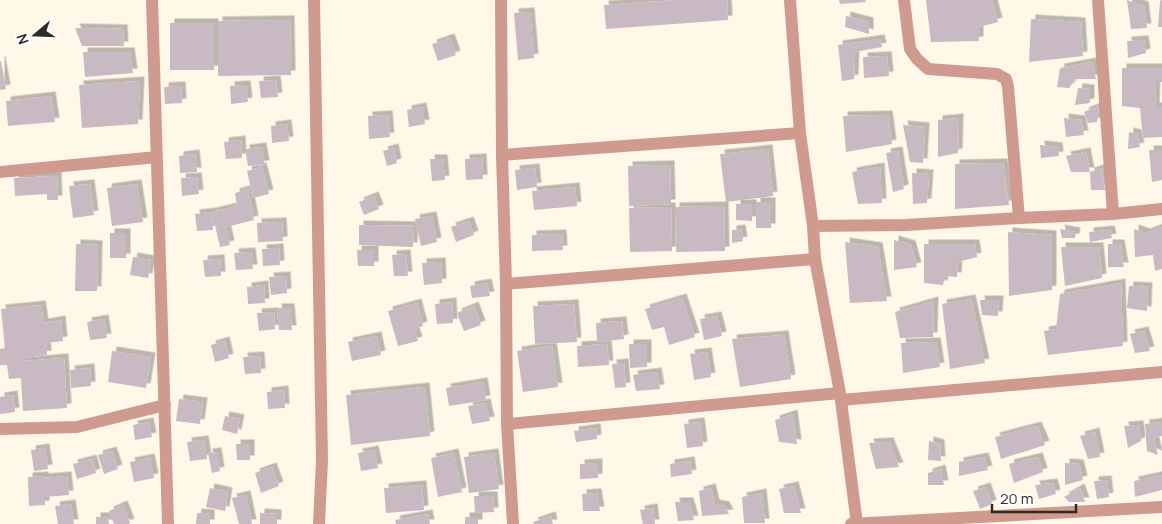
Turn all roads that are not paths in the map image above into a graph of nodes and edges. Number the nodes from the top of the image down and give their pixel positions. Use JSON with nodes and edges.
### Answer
{"nodes":[{"id":1,"x":152,"y":0,"type":"edge"},
{"id":2,"x":314,"y":0,"type":"edge"},
{"id":3,"x":501,"y":0,"type":"edge"},
{"id":4,"x":790,"y":0,"type":"edge"},
{"id":5,"x":904,"y":0,"type":"edge"},
{"id":6,"x":1098,"y":0,"type":"edge"},
{"id":7,"x":800,"y":133,"type":"junction"},
{"id":8,"x":502,"y":155,"type":"junction"},
{"id":9,"x":157,"y":157,"type":"junction"},
{"id":10,"x":0,"y":172,"type":"edge"},
{"id":11,"x":1162,"y":209,"type":"edge"},
{"id":12,"x":1113,"y":214,"type":"junction"},
{"id":13,"x":1019,"y":218,"type":"junction"},
{"id":14,"x":813,"y":226,"type":"junction"},
{"id":15,"x":815,"y":259,"type":"junction"},
{"id":16,"x":506,"y":284,"type":"junction"},
{"id":17,"x":1162,"y":372,"type":"edge"},
{"id":18,"x":841,"y":397,"type":"junction"},
{"id":19,"x":165,"y":405,"type":"junction"},
{"id":20,"x":507,"y":424,"type":"junction"},
{"id":21,"x":0,"y":429,"type":"edge"},
{"id":22,"x":1162,"y":507,"type":"edge"},
{"id":23,"x":168,"y":524,"type":"edge"},
{"id":24,"x":319,"y":524,"type":"edge"},
{"id":25,"x":513,"y":524,"type":"edge"},
{"id":26,"x":851,"y":524,"type":"edge"},
{"id":27,"x":857,"y":524,"type":"edge"}],
"edges":[{"from":1,"to":9,"type":"street"},
{"from":2,"to":24,"type":"street"},
{"from":3,"to":8,"type":"street"},
{"from":4,"to":7,"type":"street"},
{"from":5,"to":13,"type":"street"},
{"from":6,"to":12,"type":"street"},
{"from":7,"to":8,"type":"street"},
{"from":7,"to":14,"type":"street"},
{"from":8,"to":16,"type":"street"},
{"from":9,"to":10,"type":"street"},
{"from":9,"to":19,"type":"street"},
{"from":11,"to":12,"type":"street"},
{"from":12,"to":13,"type":"street"},
{"from":13,"to":14,"type":"street"},
{"from":14,"to":15,"type":"street"},
{"from":15,"to":16,"type":"street"},
{"from":15,"to":18,"type":"street"},
{"from":16,"to":20,"type":"street"},
{"from":17,"to":18,"type":"street"},
{"from":18,"to":20,"type":"street"},
{"from":18,"to":27,"type":"street"},
{"from":19,"to":21,"type":"street"},
{"from":19,"to":23,"type":"street"},
{"from":20,"to":25,"type":"street"},
{"from":22,"to":27,"type":"street"},
{"from":26,"to":27,"type":"street"}]}
